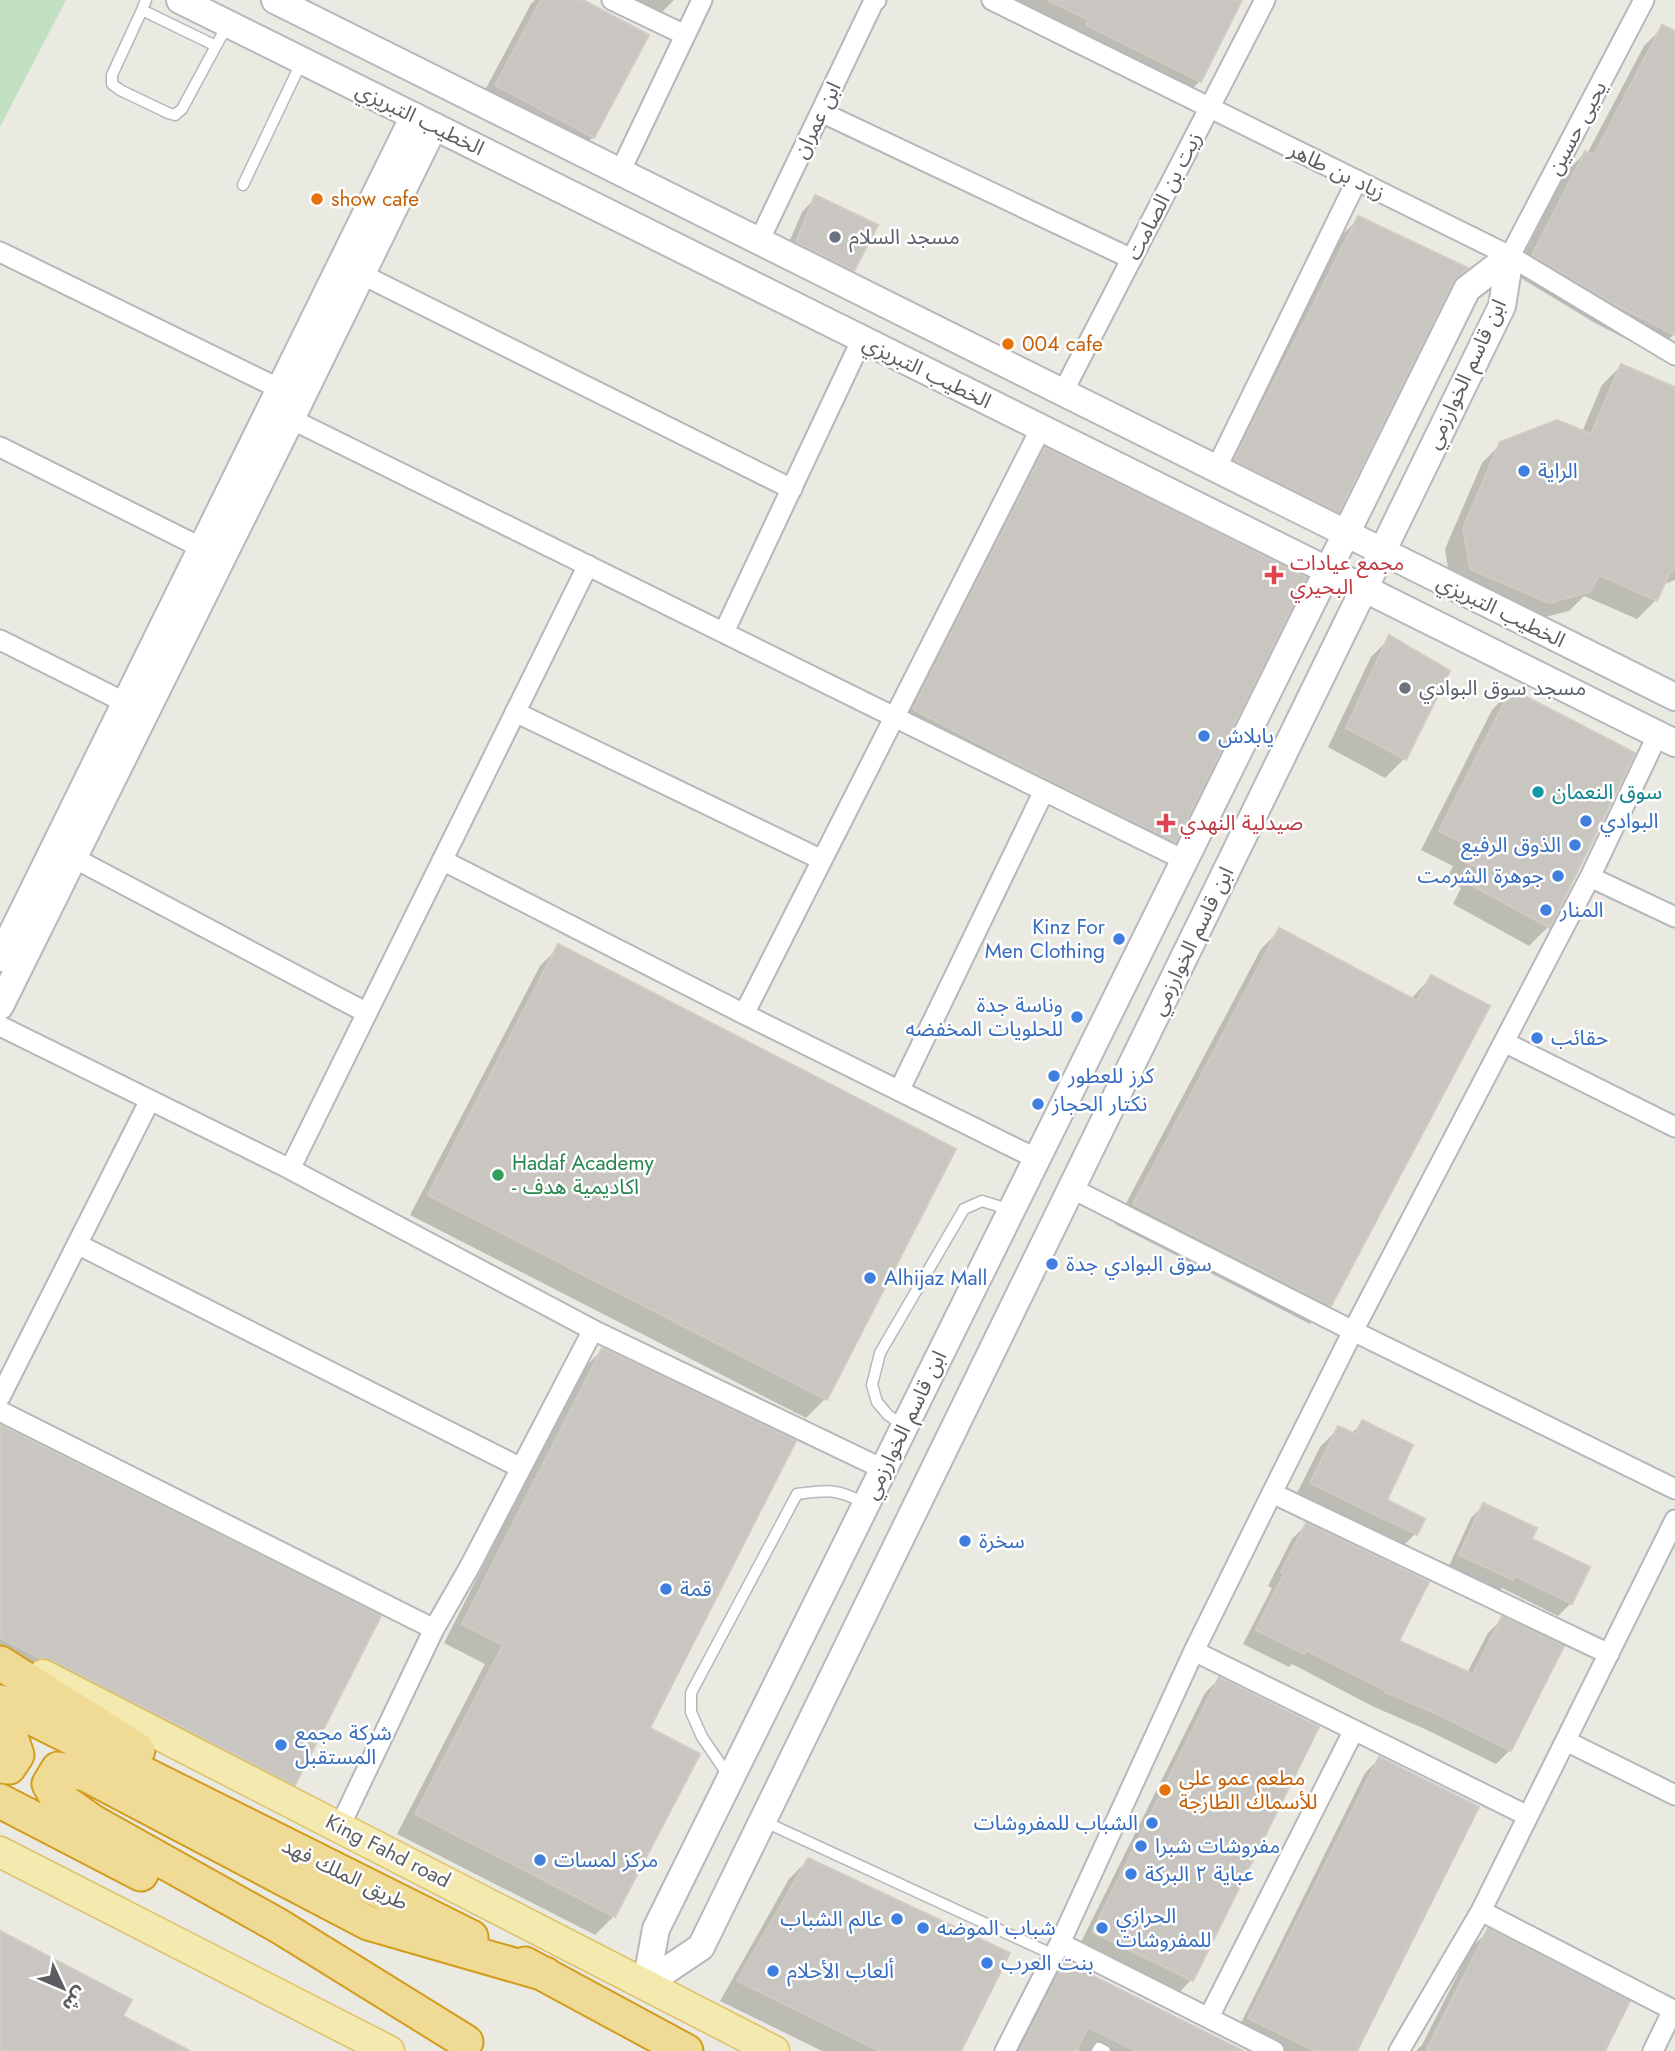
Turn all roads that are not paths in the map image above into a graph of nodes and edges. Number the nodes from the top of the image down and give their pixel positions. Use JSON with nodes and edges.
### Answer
{"nodes":[{"id":1,"x":180,"y":0,"type":"edge"},
{"id":2,"x":275,"y":0,"type":"edge"},
{"id":3,"x":612,"y":0,"type":"edge"},
{"id":4,"x":702,"y":0,"type":"edge"},
{"id":5,"x":877,"y":0,"type":"edge"},
{"id":6,"x":992,"y":0,"type":"edge"},
{"id":7,"x":1265,"y":0,"type":"edge"},
{"id":8,"x":1644,"y":0,"type":"edge"},
{"id":9,"x":144,"y":5,"type":"edge"},
{"id":10,"x":222,"y":35,"type":"junction"},
{"id":11,"x":685,"y":35,"type":"junction"},
{"id":12,"x":302,"y":60,"type":"junction"},
{"id":13,"x":1209,"y":107,"type":"junction"},
{"id":14,"x":821,"y":112,"type":"junction"},
{"id":15,"x":424,"y":121,"type":"junction"},
{"id":16,"x":620,"y":172,"type":"junction"},
{"id":17,"x":1357,"y":180,"type":"junction"},
{"id":18,"x":243,"y":185,"type":"dead end"},
{"id":19,"x":759,"y":241,"type":"junction"},
{"id":20,"x":0,"y":252,"type":"edge"},
{"id":21,"x":1510,"y":256,"type":"junction"},
{"id":22,"x":1132,"y":258,"type":"junction"},
{"id":23,"x":361,"y":274,"type":"junction"},
{"id":24,"x":862,"y":339,"type":"junction"},
{"id":25,"x":1675,"y":355,"type":"edge"},
{"id":26,"x":280,"y":389,"type":"junction"},
{"id":27,"x":1063,"y":392,"type":"junction"},
{"id":28,"x":291,"y":419,"type":"junction"},
{"id":29,"x":1041,"y":428,"type":"junction"},
{"id":30,"x":0,"y":447,"type":"edge"},
{"id":31,"x":1216,"y":469,"type":"junction"},
{"id":32,"x":792,"y":489,"type":"junction"},
{"id":33,"x":1346,"y":533,"type":"junction"},
{"id":34,"x":202,"y":548,"type":"junction"},
{"id":35,"x":1382,"y":551,"type":"junction"},
{"id":36,"x":588,"y":565,"type":"junction"},
{"id":37,"x":1327,"y":571,"type":"junction"},
{"id":38,"x":1363,"y":589,"type":"junction"},
{"id":39,"x":724,"y":632,"type":"junction"},
{"id":40,"x":2,"y":647,"type":"edge"},
{"id":41,"x":1675,"y":697,"type":"edge"},
{"id":42,"x":126,"y":703,"type":"junction"},
{"id":43,"x":515,"y":712,"type":"junction"},
{"id":44,"x":895,"y":717,"type":"junction"},
{"id":45,"x":1666,"y":738,"type":"edge"},
{"id":46,"x":1044,"y":790,"type":"junction"},
{"id":47,"x":74,"y":858,"type":"junction"},
{"id":48,"x":442,"y":860,"type":"junction"},
{"id":49,"x":822,"y":860,"type":"junction"},
{"id":50,"x":1184,"y":860,"type":"junction"},
{"id":51,"x":1590,"y":877,"type":"junction"},
{"id":52,"x":1675,"y":917,"type":"edge"},
{"id":53,"x":0,"y":958,"type":"edge"},
{"id":54,"x":0,"y":1006,"type":"edge"},
{"id":55,"x":367,"y":1013,"type":"junction"},
{"id":56,"x":744,"y":1014,"type":"junction"},
{"id":57,"x":0,"y":1026,"type":"edge"},
{"id":58,"x":1503,"y":1042,"type":"junction"},
{"id":59,"x":900,"y":1091,"type":"junction"},
{"id":60,"x":150,"y":1100,"type":"junction"},
{"id":61,"x":1675,"y":1127,"type":"edge"},
{"id":62,"x":1037,"y":1159,"type":"junction"},
{"id":63,"x":290,"y":1169,"type":"junction"},
{"id":64,"x":1071,"y":1188,"type":"junction"},
{"id":65,"x":1011,"y":1210,"type":"junction"},
{"id":66,"x":77,"y":1244,"type":"junction"},
{"id":67,"x":960,"y":1313,"type":"junction"},
{"id":68,"x":593,"y":1330,"type":"junction"},
{"id":69,"x":1002,"y":1331,"type":"junction"},
{"id":70,"x":1353,"y":1331,"type":"junction"},
{"id":71,"x":0,"y":1397,"type":"edge"},
{"id":72,"x":0,"y":1411,"type":"edge"},
{"id":73,"x":905,"y":1426,"type":"junction"},
{"id":74,"x":521,"y":1468,"type":"junction"},
{"id":75,"x":883,"y":1469,"type":"junction"},
{"id":76,"x":1675,"y":1489,"type":"edge"},
{"id":77,"x":1272,"y":1493,"type":"junction"},
{"id":78,"x":866,"y":1504,"type":"junction"},
{"id":79,"x":1675,"y":1520,"type":"edge"},
{"id":80,"x":434,"y":1629,"type":"junction"},
{"id":81,"x":1194,"y":1651,"type":"junction"},
{"id":82,"x":0,"y":1653,"type":"edge"},
{"id":83,"x":1609,"y":1654,"type":"junction"},
{"id":84,"x":0,"y":1663,"type":"edge"},
{"id":85,"x":0,"y":1702,"type":"edge"},
{"id":86,"x":0,"y":1730,"type":"edge"},
{"id":87,"x":1354,"y":1730,"type":"junction"},
{"id":88,"x":1566,"y":1741,"type":"junction"},
{"id":89,"x":0,"y":1766,"type":"edge"},
{"id":90,"x":730,"y":1778,"type":"junction"},
{"id":91,"x":1675,"y":1795,"type":"edge"},
{"id":92,"x":0,"y":1801,"type":"edge"},
{"id":93,"x":1528,"y":1816,"type":"junction"},
{"id":94,"x":763,"y":1821,"type":"junction"},
{"id":95,"x":341,"y":1826,"type":"junction"},
{"id":96,"x":0,"y":1852,"type":"edge"},
{"id":97,"x":300,"y":1852,"type":"junction"},
{"id":98,"x":1481,"y":1911,"type":"junction"},
{"id":99,"x":1057,"y":1949,"type":"junction"},
{"id":100,"x":545,"y":1974,"type":"junction"},
{"id":101,"x":646,"y":1984,"type":"junction"},
{"id":102,"x":1674,"y":2010,"type":"edge"},
{"id":103,"x":1209,"y":2017,"type":"junction"},
{"id":104,"x":475,"y":2046,"type":"edge"},
{"id":105,"x":389,"y":2051,"type":"edge"},
{"id":106,"x":686,"y":2051,"type":"edge"},
{"id":107,"x":774,"y":2051,"type":"edge"},
{"id":108,"x":1005,"y":2051,"type":"edge"},
{"id":109,"x":1097,"y":2051,"type":"edge"},
{"id":110,"x":1104,"y":2051,"type":"edge"},
{"id":111,"x":1274,"y":2051,"type":"edge"},
{"id":112,"x":1399,"y":2051,"type":"edge"},
{"id":113,"x":1653,"y":2051,"type":"edge"}],
"edges":[{"from":1,"to":10,"type":"street","name":"الخطيب التبريزي"},
{"from":2,"to":16,"type":"street","name":"الخطيب التبريزي"},
{"from":3,"to":11,"type":"street"},
{"from":4,"to":11,"type":"street"},
{"from":5,"to":14,"type":"street","name":"ابن عمران"},
{"from":6,"to":13,"type":"street","name":"زياد بن طاهر"},
{"from":7,"to":13,"type":"street","name":"زيت بن الصامت"},
{"from":8,"to":21,"type":"street","name":"يحيى حسين"},
{"from":9,"to":10,"type":"lane"},
{"from":9,"to":10,"type":"lane"},
{"from":10,"to":12,"type":"street","name":"الخطيب التبريزي"},
{"from":11,"to":16,"type":"street"},
{"from":12,"to":15,"type":"street","name":"الخطيب التبريزي"},
{"from":12,"to":18,"type":"lane"},
{"from":13,"to":17,"type":"street","name":"زياد بن طاهر"},
{"from":13,"to":22,"type":"street","name":"زيت بن الصامت"},
{"from":14,"to":19,"type":"street","name":"ابن عمران"},
{"from":14,"to":22,"type":"street"},
{"from":15,"to":23,"type":"street"},
{"from":15,"to":24,"type":"street","name":"الخطيب التبريزي"},
{"from":15,"to":26,"type":"street"},
{"from":16,"to":19,"type":"street","name":"الخطيب التبريزي"},
{"from":17,"to":21,"type":"street","name":"زياد بن طاهر"},
{"from":17,"to":31,"type":"street"},
{"from":19,"to":27,"type":"street","name":"الخطيب التبريزي"},
{"from":20,"to":26,"type":"street"},
{"from":21,"to":25,"type":"street","name":"زياد بن طاهر"},
{"from":21,"to":33,"type":"street","name":"ابن قاسم الخوارزمي"},
{"from":21,"to":35,"type":"street","name":"ابن قاسم الخوارزمي"},
{"from":22,"to":27,"type":"street","name":"زيت بن الصامت"},
{"from":23,"to":28,"type":"street"},
{"from":23,"to":32,"type":"street"},
{"from":24,"to":29,"type":"street","name":"الخطيب التبريزي"},
{"from":24,"to":32,"type":"street"},
{"from":26,"to":34,"type":"street"},
{"from":27,"to":31,"type":"street","name":"الخطيب التبريزي"},
{"from":28,"to":36,"type":"street"},
{"from":28,"to":47,"type":"street"},
{"from":29,"to":37,"type":"street","name":"الخطيب التبريزي"},
{"from":29,"to":44,"type":"street"},
{"from":30,"to":34,"type":"street"},
{"from":31,"to":33,"type":"street","name":"الخطيب التبريزي"},
{"from":32,"to":39,"type":"street"},
{"from":33,"to":35,"type":"street","name":"الخطيب التبريزي"},
{"from":33,"to":37,"type":"street","name":"ابن قاسم الخوارزمي"},
{"from":34,"to":42,"type":"street"},
{"from":35,"to":38,"type":"street","name":"ابن قاسم الخوارزمي"},
{"from":35,"to":41,"type":"street","name":"الخطيب التبريزي"},
{"from":36,"to":39,"type":"street"},
{"from":36,"to":43,"type":"street"},
{"from":37,"to":38,"type":"street","name":"الخطيب التبريزي"},
{"from":37,"to":50,"type":"street","name":"ابن قاسم الخوارزمي"},
{"from":38,"to":45,"type":"street","name":"الخطيب التبريزي"},
{"from":38,"to":64,"type":"street","name":"ابن قاسم الخوارزمي"},
{"from":39,"to":44,"type":"street"},
{"from":40,"to":42,"type":"street"},
{"from":42,"to":53,"type":"street"},
{"from":43,"to":48,"type":"street"},
{"from":43,"to":49,"type":"street"},
{"from":44,"to":46,"type":"street"},
{"from":44,"to":49,"type":"street"},
{"from":45,"to":51,"type":"street"},
{"from":46,"to":50,"type":"street"},
{"from":46,"to":59,"type":"street"},
{"from":47,"to":54,"type":"street"},
{"from":47,"to":55,"type":"street"},
{"from":48,"to":55,"type":"street"},
{"from":48,"to":56,"type":"street"},
{"from":49,"to":56,"type":"street"},
{"from":50,"to":62,"type":"street","name":"ابن قاسم الخوارزمي"},
{"from":51,"to":52,"type":"street"},
{"from":51,"to":58,"type":"street"},
{"from":55,"to":63,"type":"street"},
{"from":56,"to":59,"type":"street"},
{"from":57,"to":60,"type":"street"},
{"from":58,"to":61,"type":"street"},
{"from":58,"to":70,"type":"street"},
{"from":59,"to":62,"type":"street"},
{"from":60,"to":63,"type":"street"},
{"from":60,"to":66,"type":"street"},
{"from":62,"to":65,"type":"street","name":"ابن قاسم الخوارزمي"},
{"from":63,"to":68,"type":"street"},
{"from":64,"to":69,"type":"street","name":"ابن قاسم الخوارزمي"},
{"from":64,"to":70,"type":"street"},
{"from":65,"to":67,"type":"street","name":"ابن قاسم الخوارزمي"},
{"from":65,"to":73,"type":"lane"},
{"from":66,"to":71,"type":"street"},
{"from":66,"to":74,"type":"street"},
{"from":67,"to":69,"type":"street"},
{"from":67,"to":73,"type":"street","name":"ابن قاسم الخوارزمي"},
{"from":68,"to":74,"type":"street"},
{"from":68,"to":75,"type":"street"},
{"from":69,"to":94,"type":"street","name":"ابن قاسم الخوارزمي"},
{"from":70,"to":76,"type":"street"},
{"from":70,"to":77,"type":"street"},
{"from":72,"to":80,"type":"street"},
{"from":73,"to":75,"type":"street","name":"ابن قاسم الخوارزمي"},
{"from":74,"to":80,"type":"street"},
{"from":75,"to":78,"type":"street","name":"ابن قاسم الخوارزمي"},
{"from":77,"to":81,"type":"street"},
{"from":77,"to":83,"type":"street"},
{"from":78,"to":90,"type":"street","name":"ابن قاسم الخوارزمي"},
{"from":78,"to":90,"type":"lane"},
{"from":79,"to":83,"type":"street"},
{"from":80,"to":95,"type":"street"},
{"from":81,"to":87,"type":"street"},
{"from":81,"to":99,"type":"street"},
{"from":82,"to":95,"type":"main road","name":"King Fahd road"},
{"from":83,"to":88,"type":"street"},
{"from":84,"to":97,"type":"highway"},
{"from":85,"to":97,"type":"highway","name":"طريق الملك فهد"},
{"from":86,"to":89,"type":"highway"},
{"from":87,"to":93,"type":"street"},
{"from":87,"to":103,"type":"street"},
{"from":88,"to":91,"type":"street"},
{"from":88,"to":93,"type":"street"},
{"from":90,"to":101,"type":"street","name":"ابن قاسم الخوارزمي"},
{"from":92,"to":104,"type":"highway"},
{"from":93,"to":98,"type":"street"},
{"from":94,"to":99,"type":"lane"},
{"from":94,"to":101,"type":"street","name":"ابن قاسم الخوارزمي"},
{"from":95,"to":101,"type":"main road","name":"King Fahd road"},
{"from":96,"to":105,"type":"main road"},
{"from":97,"to":100,"type":"highway","name":"طريق الملك فهد"},
{"from":98,"to":102,"type":"street"},
{"from":98,"to":112,"type":"street"},
{"from":99,"to":103,"type":"street"},
{"from":99,"to":108,"type":"street"},
{"from":100,"to":104,"type":"highway"},
{"from":100,"to":106,"type":"highway","name":"طريق الملك فهد"},
{"from":101,"to":107,"type":"main road","name":"King Fahd road"},
{"from":102,"to":113,"type":"street"},
{"from":103,"to":111,"type":"street"},
{"from":109,"to":110,"type":"lane"}]}
